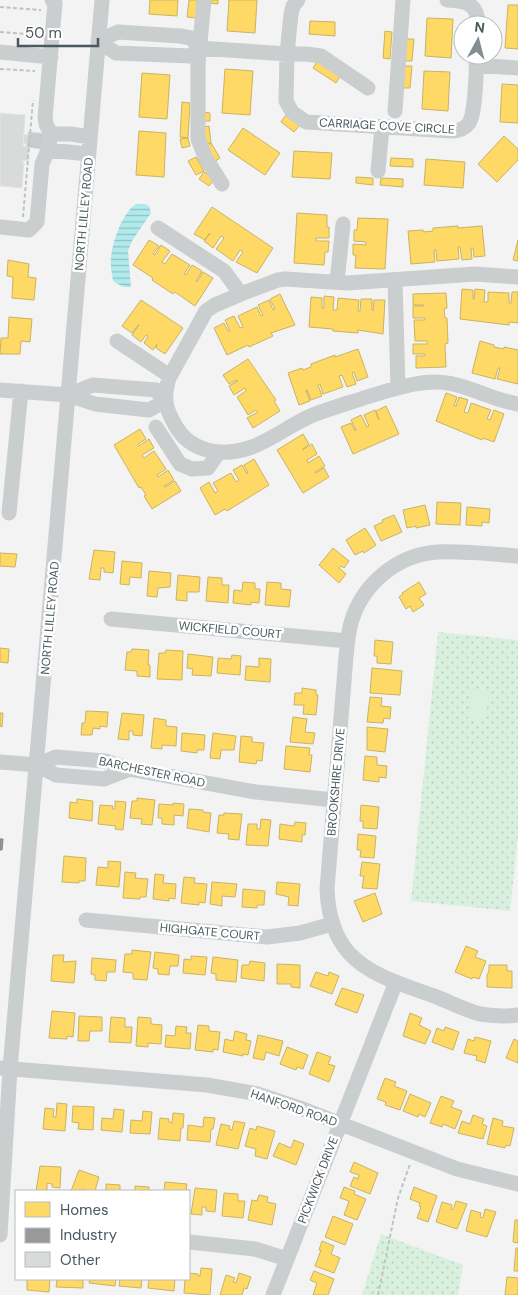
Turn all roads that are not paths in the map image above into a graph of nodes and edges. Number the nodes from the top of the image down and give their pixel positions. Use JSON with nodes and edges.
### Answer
{"nodes":[{"id":1,"x":102,"y":0,"type":"edge"},
{"id":2,"x":204,"y":0,"type":"edge"},
{"id":3,"x":298,"y":0,"type":"edge"},
{"id":4,"x":403,"y":0,"type":"edge"},
{"id":5,"x":447,"y":0,"type":"edge"},
{"id":6,"x":46,"y":5,"type":"edge"},
{"id":7,"x":478,"y":15,"type":"edge"},
{"id":8,"x":98,"y":41,"type":"junction"},
{"id":9,"x":199,"y":48,"type":"junction"},
{"id":10,"x":0,"y":52,"type":"edge"},
{"id":11,"x":287,"y":54,"type":"junction"},
{"id":12,"x":51,"y":57,"type":"junction"},
{"id":13,"x":477,"y":65,"type":"edge"},
{"id":14,"x":503,"y":65,"type":"edge"},
{"id":15,"x":518,"y":68,"type":"edge"},
{"id":16,"x":368,"y":88,"type":"dead end"},
{"id":17,"x":395,"y":111,"type":"dead end"},
{"id":18,"x":382,"y":127,"type":"junction"},
{"id":19,"x":90,"y":138,"type":"junction"},
{"id":20,"x":41,"y":140,"type":"junction"},
{"id":21,"x":89,"y":154,"type":"junction"},
{"id":22,"x":378,"y":171,"type":"dead end"},
{"id":23,"x":222,"y":184,"type":"dead end"},
{"id":24,"x":343,"y":224,"type":"dead end"},
{"id":25,"x":0,"y":227,"type":"edge"},
{"id":26,"x":158,"y":228,"type":"dead end"},
{"id":27,"x":518,"y":277,"type":"edge"},
{"id":28,"x":395,"y":280,"type":"junction"},
{"id":29,"x":337,"y":282,"type":"junction"},
{"id":30,"x":241,"y":294,"type":"junction"},
{"id":31,"x":117,"y":342,"type":"dead end"},
{"id":32,"x":170,"y":376,"type":"junction"},
{"id":33,"x":398,"y":388,"type":"junction"},
{"id":34,"x":0,"y":390,"type":"edge"},
{"id":35,"x":21,"y":391,"type":"junction"},
{"id":36,"x":68,"y":395,"type":"junction"},
{"id":37,"x":165,"y":401,"type":"junction"},
{"id":38,"x":518,"y":404,"type":"edge"},
{"id":39,"x":156,"y":427,"type":"dead end"},
{"id":40,"x":219,"y":452,"type":"junction"},
{"id":41,"x":9,"y":513,"type":"dead end"},
{"id":42,"x":518,"y":556,"type":"edge"},
{"id":43,"x":111,"y":619,"type":"dead end"},
{"id":44,"x":348,"y":641,"type":"junction"},
{"id":45,"x":0,"y":762,"type":"edge"},
{"id":46,"x":37,"y":765,"type":"junction"},
{"id":47,"x":334,"y":800,"type":"junction"},
{"id":48,"x":86,"y":920,"type":"dead end"},
{"id":49,"x":332,"y":924,"type":"junction"},
{"id":50,"x":396,"y":982,"type":"junction"},
{"id":51,"x":518,"y":1015,"type":"edge"},
{"id":52,"x":5,"y":1068,"type":"edge"},
{"id":53,"x":340,"y":1124,"type":"junction"},
{"id":54,"x":518,"y":1184,"type":"edge"},
{"id":55,"x":0,"y":1235,"type":"edge"},
{"id":56,"x":190,"y":1242,"type":"edge"},
{"id":57,"x":287,"y":1258,"type":"junction"},
{"id":58,"x":273,"y":1295,"type":"edge"}],
"edges":[{"from":1,"to":8,"type":"street","name":"NORTH LILLEY ROAD"},
{"from":2,"to":9,"type":"street"},
{"from":3,"to":11,"type":"street","name":"CARRIAGE COVE CIRCLE"},
{"from":4,"to":17,"type":"street"},
{"from":5,"to":7,"type":"street"},
{"from":6,"to":12,"type":"street"},
{"from":8,"to":9,"type":"street"},
{"from":8,"to":9,"type":"street"},
{"from":8,"to":19,"type":"street","name":"NORTH LILLEY ROAD"},
{"from":9,"to":11,"type":"street"},
{"from":9,"to":23,"type":"street"},
{"from":10,"to":12,"type":"street"},
{"from":11,"to":16,"type":"street"},
{"from":11,"to":18,"type":"street","name":"CARRIAGE COVE CIRCLE"},
{"from":12,"to":20,"type":"street"},
{"from":13,"to":18,"type":"street","name":"CARRIAGE COVE CIRCLE"},
{"from":14,"to":15,"type":"street"},
{"from":18,"to":22,"type":"street"},
{"from":19,"to":20,"type":"street"},
{"from":19,"to":21,"type":"street","name":"NORTH LILLEY ROAD"},
{"from":20,"to":21,"type":"street"},
{"from":20,"to":25,"type":"street"},
{"from":21,"to":36,"type":"street","name":"NORTH LILLEY ROAD"},
{"from":24,"to":29,"type":"street"},
{"from":26,"to":30,"type":"street"},
{"from":27,"to":28,"type":"street"},
{"from":28,"to":29,"type":"street"},
{"from":28,"to":33,"type":"street"},
{"from":29,"to":30,"type":"street"},
{"from":30,"to":32,"type":"street"},
{"from":31,"to":32,"type":"street"},
{"from":32,"to":37,"type":"street"},
{"from":33,"to":38,"type":"street"},
{"from":33,"to":40,"type":"street"},
{"from":34,"to":35,"type":"street"},
{"from":35,"to":36,"type":"street"},
{"from":35,"to":41,"type":"street"},
{"from":36,"to":37,"type":"street"},
{"from":36,"to":46,"type":"street","name":"NORTH LILLEY ROAD"},
{"from":37,"to":40,"type":"street"},
{"from":39,"to":40,"type":"street"},
{"from":42,"to":44,"type":"street","name":"BROOKSHIRE DRIVE"},
{"from":43,"to":44,"type":"street","name":"WICKFIELD COURT"},
{"from":44,"to":47,"type":"street","name":"BROOKSHIRE DRIVE"},
{"from":45,"to":46,"type":"street"},
{"from":46,"to":47,"type":"street","name":"BARCHESTER ROAD"},
{"from":46,"to":52,"type":"street","name":"NORTH LILLEY ROAD"},
{"from":47,"to":49,"type":"street","name":"BROOKSHIRE DRIVE"},
{"from":48,"to":49,"type":"street","name":"HIGHGATE COURT"},
{"from":49,"to":50,"type":"street","name":"BROOKSHIRE DRIVE"},
{"from":50,"to":51,"type":"street","name":"BROOKSHIRE DRIVE"},
{"from":50,"to":53,"type":"street","name":"PICKWICK DRIVE"},
{"from":52,"to":53,"type":"street","name":"HANFORD ROAD"},
{"from":52,"to":55,"type":"street","name":"NORTH LILLEY ROAD"},
{"from":53,"to":54,"type":"street","name":"HANFORD ROAD"},
{"from":53,"to":57,"type":"street","name":"PICKWICK DRIVE"},
{"from":56,"to":57,"type":"street"},
{"from":57,"to":58,"type":"street","name":"PICKWICK DRIVE"}]}
